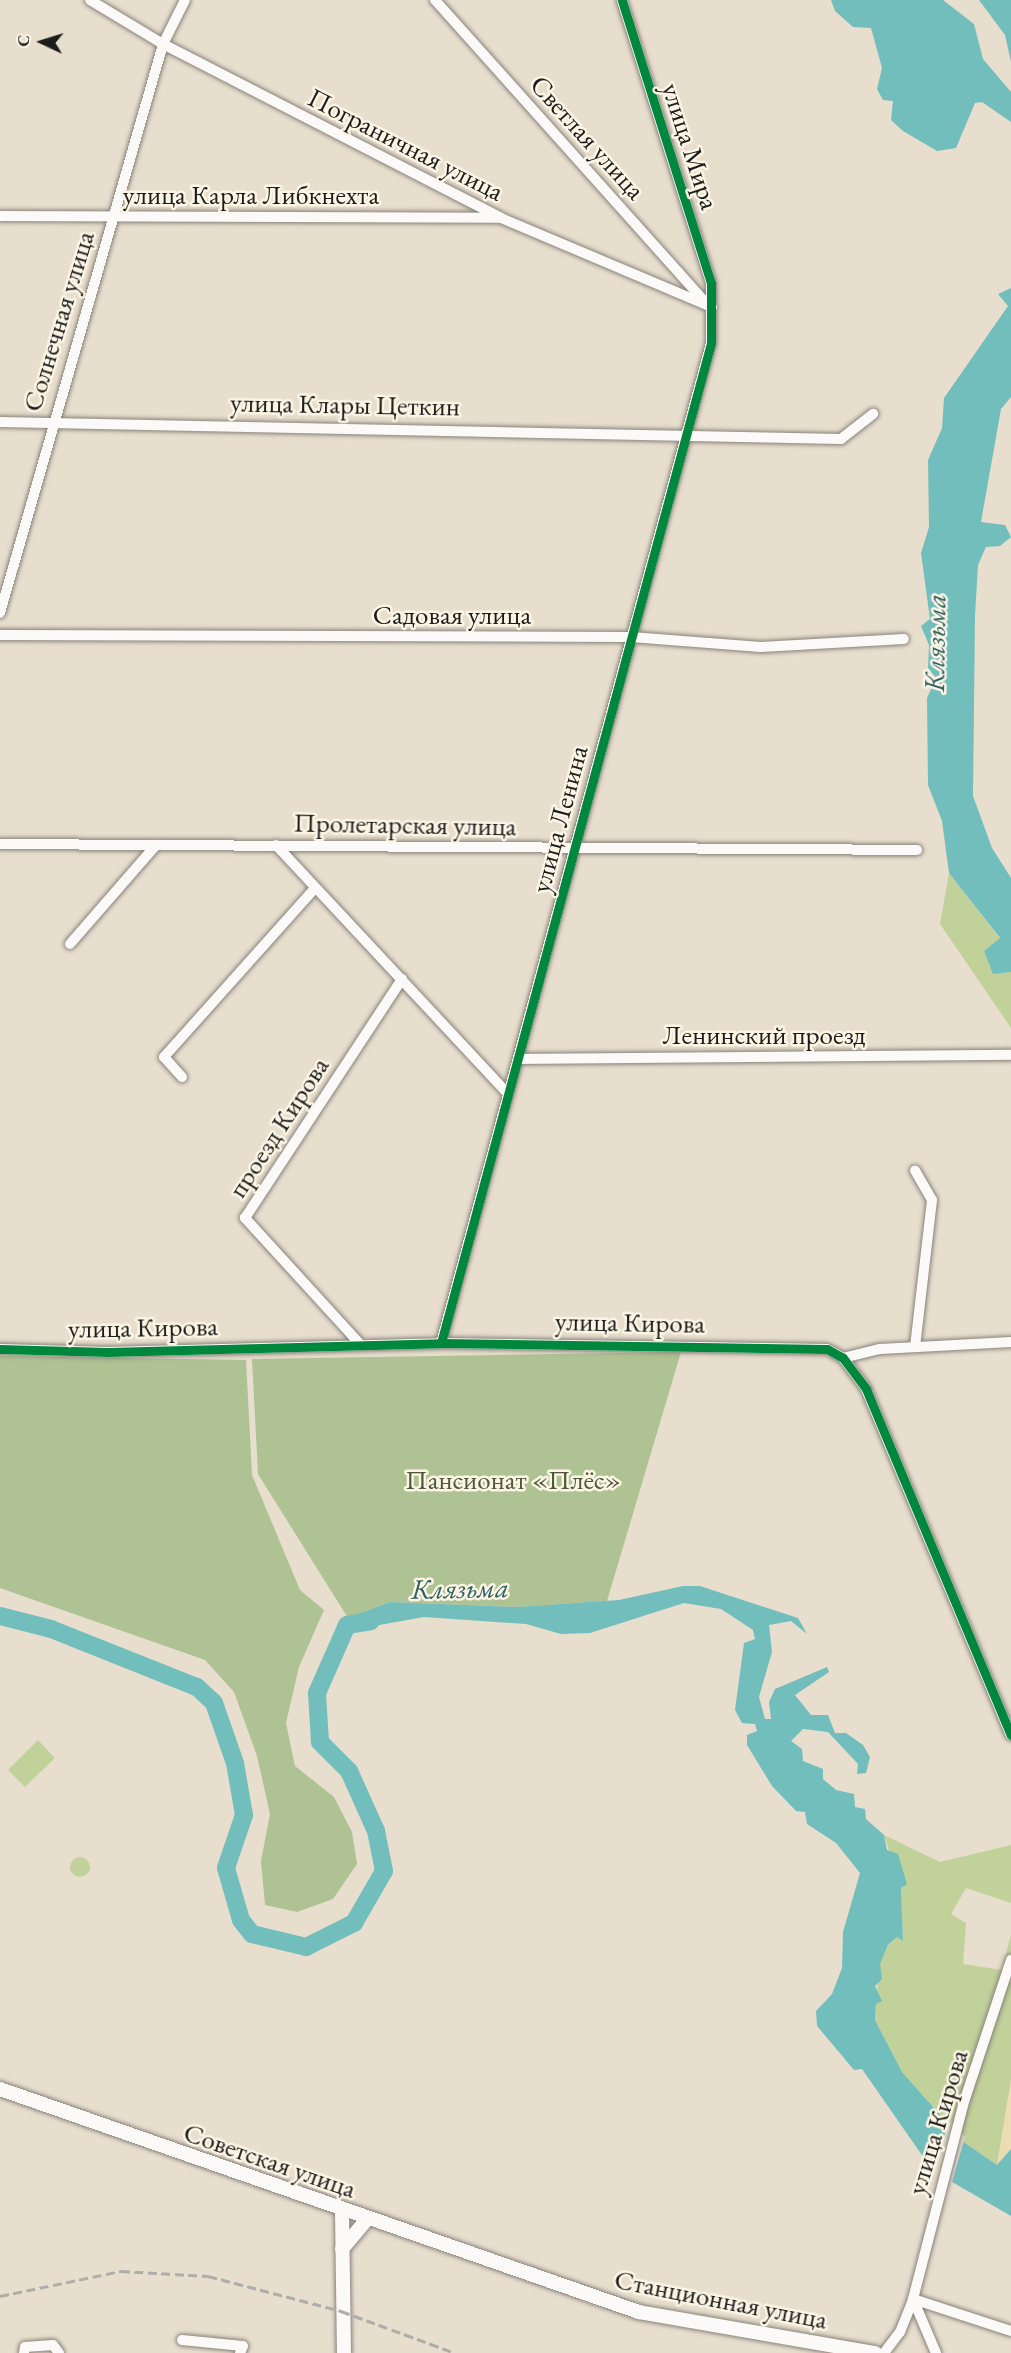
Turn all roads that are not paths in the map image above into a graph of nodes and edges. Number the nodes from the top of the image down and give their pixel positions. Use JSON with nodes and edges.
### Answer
{"nodes":[{"id":1,"x":90,"y":0,"type":"edge"},
{"id":2,"x":185,"y":0,"type":"edge"},
{"id":3,"x":435,"y":0,"type":"edge"},
{"id":4,"x":622,"y":0,"type":"edge"},
{"id":5,"x":164,"y":44,"type":"junction"},
{"id":6,"x":0,"y":216,"type":"edge"},
{"id":7,"x":112,"y":217,"type":"junction"},
{"id":8,"x":501,"y":218,"type":"junction"},
{"id":9,"x":710,"y":305,"type":"junction"},
{"id":10,"x":873,"y":414,"type":"dead end"},
{"id":11,"x":51,"y":421,"type":"junction"},
{"id":12,"x":0,"y":422,"type":"edge"},
{"id":13,"x":688,"y":432,"type":"junction"},
{"id":14,"x":0,"y":613,"type":"edge"},
{"id":15,"x":0,"y":635,"type":"edge"},
{"id":16,"x":631,"y":638,"type":"junction"},
{"id":17,"x":904,"y":639,"type":"dead end"},
{"id":18,"x":0,"y":844,"type":"edge"},
{"id":19,"x":156,"y":845,"type":"junction"},
{"id":20,"x":276,"y":845,"type":"junction"},
{"id":21,"x":575,"y":848,"type":"junction"},
{"id":22,"x":917,"y":850,"type":"dead end"},
{"id":23,"x":314,"y":889,"type":"junction"},
{"id":24,"x":70,"y":944,"type":"dead end"},
{"id":25,"x":402,"y":979,"type":"junction"},
{"id":26,"x":1011,"y":1055,"type":"edge"},
{"id":27,"x":518,"y":1059,"type":"junction"},
{"id":28,"x":182,"y":1077,"type":"dead end"},
{"id":29,"x":508,"y":1094,"type":"junction"},
{"id":30,"x":915,"y":1170,"type":"dead end"},
{"id":31,"x":1011,"y":1342,"type":"edge"},
{"id":32,"x":441,"y":1343,"type":"junction"},
{"id":33,"x":360,"y":1344,"type":"junction"},
{"id":34,"x":915,"y":1347,"type":"junction"},
{"id":35,"x":0,"y":1349,"type":"edge"},
{"id":36,"x":843,"y":1358,"type":"junction"},
{"id":37,"x":1011,"y":1735,"type":"edge"},
{"id":38,"x":1011,"y":1960,"type":"edge"},
{"id":39,"x":0,"y":2089,"type":"edge"},
{"id":40,"x":342,"y":2211,"type":"junction"},
{"id":41,"x":366,"y":2220,"type":"junction"},
{"id":42,"x":342,"y":2249,"type":"junction"},
{"id":43,"x":525,"y":2275,"type":"joint"},
{"id":44,"x":913,"y":2299,"type":"junction"},
{"id":45,"x":1011,"y":2331,"type":"edge"},
{"id":46,"x":182,"y":2340,"type":"dead end"},
{"id":47,"x":241,"y":2349,"type":"edge"},
{"id":48,"x":25,"y":2350,"type":"edge"},
{"id":49,"x":59,"y":2353,"type":"edge"},
{"id":50,"x":344,"y":2353,"type":"edge"},
{"id":51,"x":876,"y":2353,"type":"edge"},
{"id":52,"x":884,"y":2353,"type":"edge"},
{"id":53,"x":936,"y":2353,"type":"edge"}],
"edges":[{"from":1,"to":5,"type":"street","name":"Пограничная улица"},
{"from":2,"to":5,"type":"street","name":"Солнечная улица"},
{"from":3,"to":9,"type":"street","name":"Светлая улица"},
{"from":4,"to":9,"type":"street","name":"улица Мира"},
{"from":5,"to":7,"type":"street","name":"Солнечная улица"},
{"from":5,"to":8,"type":"street","name":"Пограничная улица"},
{"from":6,"to":7,"type":"street","name":"улица Карла Либкнехта"},
{"from":7,"to":8,"type":"street","name":"улица Карла Либкнехта"},
{"from":7,"to":11,"type":"street","name":"Солнечная улица"},
{"from":8,"to":9,"type":"street","name":"Пограничная улица"},
{"from":9,"to":13,"type":"street","name":"улица Ленина"},
{"from":10,"to":13,"type":"street","name":"улица Клары Цеткин"},
{"from":11,"to":12,"type":"street","name":"улица Клары Цеткин"},
{"from":11,"to":13,"type":"street","name":"улица Клары Цеткин"},
{"from":11,"to":14,"type":"street","name":"Солнечная улица"},
{"from":13,"to":16,"type":"street","name":"улица Ленина"},
{"from":15,"to":16,"type":"street","name":"Садовая улица"},
{"from":16,"to":17,"type":"street","name":"Садовая улица"},
{"from":16,"to":21,"type":"street","name":"улица Ленина"},
{"from":18,"to":19,"type":"street","name":"Пролетарская улица"},
{"from":19,"to":20,"type":"street","name":"Пролетарская улица"},
{"from":19,"to":24,"type":"street"},
{"from":20,"to":21,"type":"street","name":"Пролетарская улица"},
{"from":20,"to":23,"type":"street"},
{"from":21,"to":22,"type":"street","name":"Пролетарская улица"},
{"from":21,"to":27,"type":"street","name":"улица Ленина"},
{"from":23,"to":25,"type":"street"},
{"from":23,"to":28,"type":"street"},
{"from":25,"to":29,"type":"street"},
{"from":25,"to":33,"type":"street","name":"проезд Кирова"},
{"from":26,"to":27,"type":"street","name":"Ленинский проезд"},
{"from":27,"to":29,"type":"street","name":"улица Ленина"},
{"from":29,"to":32,"type":"street","name":"улица Ленина"},
{"from":30,"to":34,"type":"street"},
{"from":31,"to":34,"type":"street"},
{"from":32,"to":33,"type":"street","name":"улица Кирова"},
{"from":32,"to":36,"type":"street","name":"улица Кирова"},
{"from":33,"to":35,"type":"street","name":"улица Кирова"},
{"from":34,"to":36,"type":"street"},
{"from":36,"to":37,"type":"street"},
{"from":38,"to":44,"type":"street","name":"улица Кирова"},
{"from":39,"to":40,"type":"main road","name":"Советская улица"},
{"from":40,"to":41,"type":"main road","name":"Советская улица"},
{"from":40,"to":42,"type":"main road"},
{"from":41,"to":42,"type":"main road"},
{"from":41,"to":43,"type":"main road","name":"Советская улица"},
{"from":42,"to":50,"type":"main road"},
{"from":43,"to":51,"type":"main road","name":"Станционная улица"},
{"from":44,"to":45,"type":"street"},
{"from":44,"to":52,"type":"street","name":"улица Кирова"},
{"from":44,"to":53,"type":"street"},
{"from":46,"to":47,"type":"street"},
{"from":48,"to":49,"type":"street"}]}
